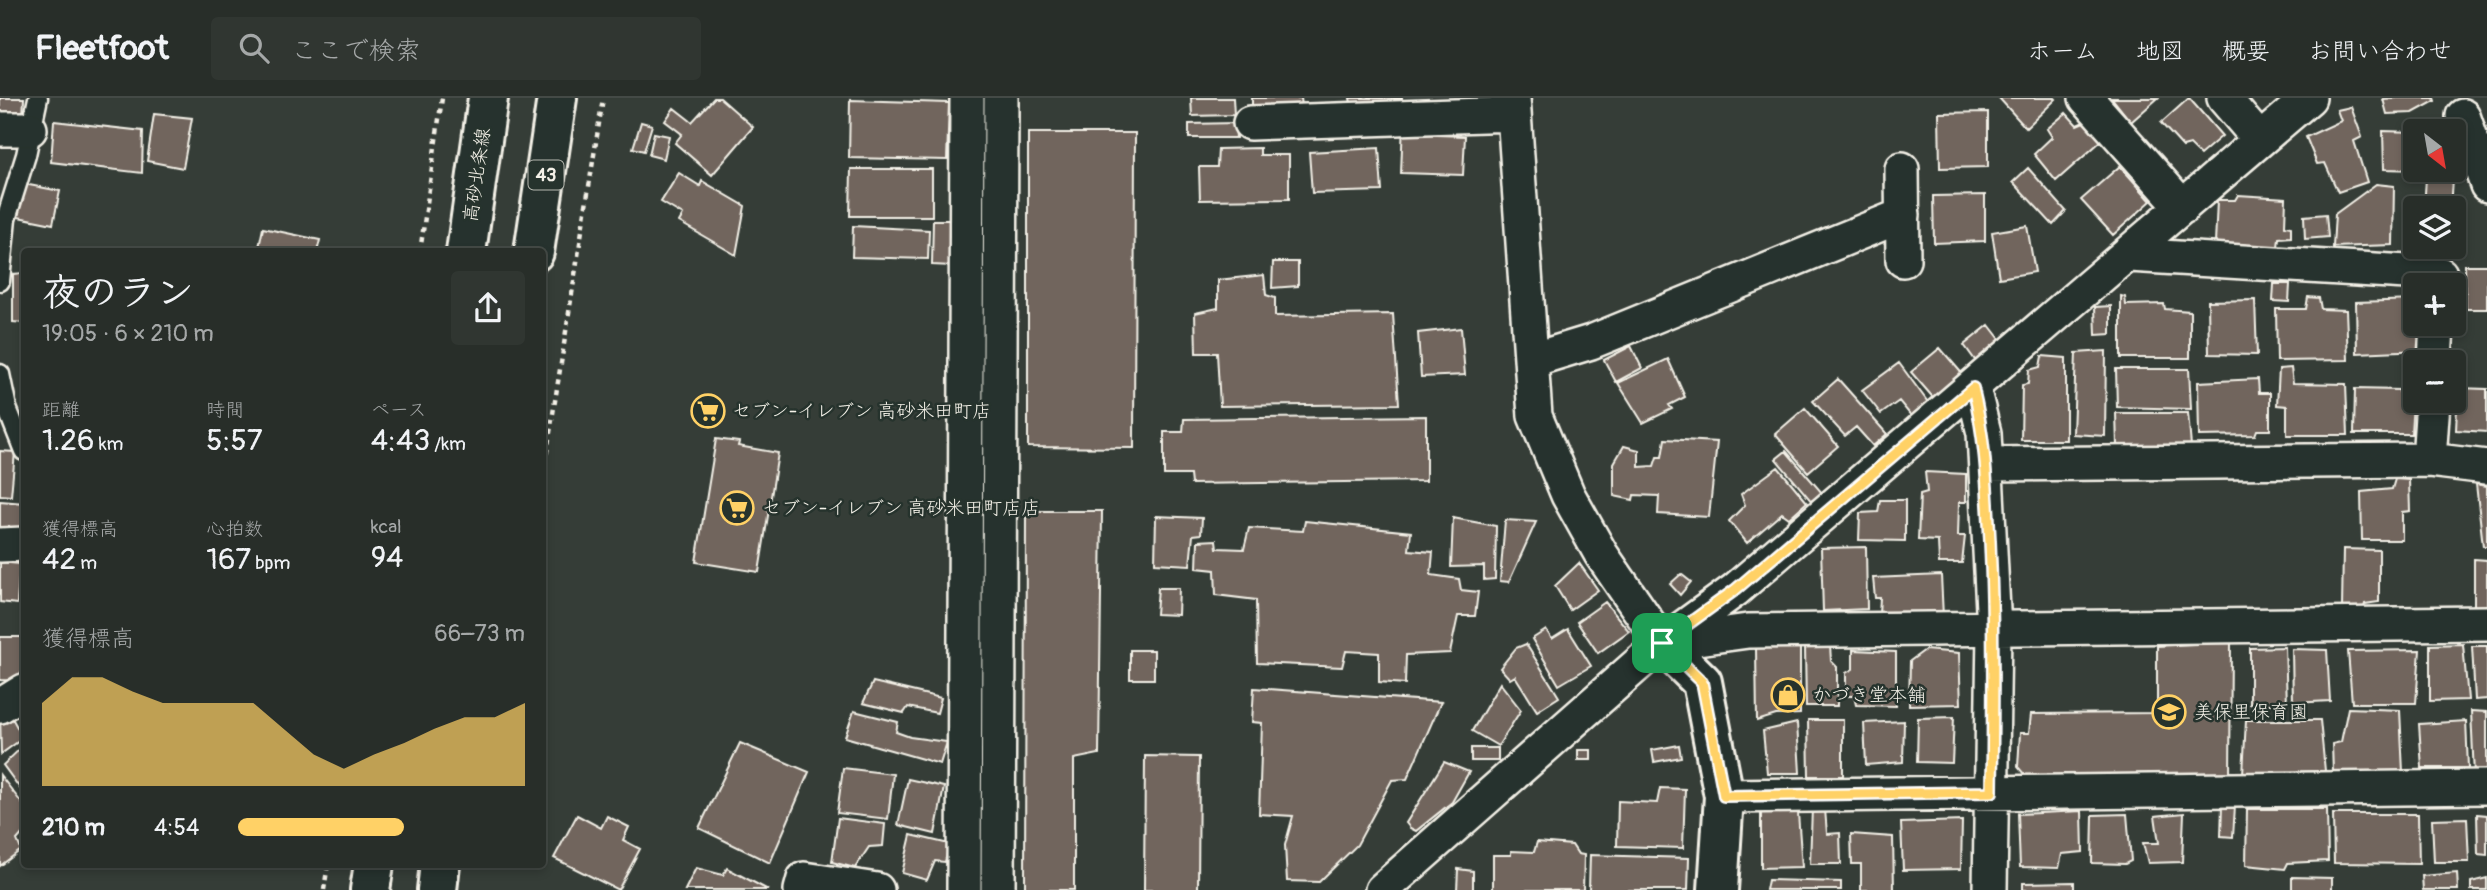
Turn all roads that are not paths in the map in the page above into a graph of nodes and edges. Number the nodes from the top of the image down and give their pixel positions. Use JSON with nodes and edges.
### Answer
{"nodes":[{"id":1,"x":488,"y":98,"type":"edge"},
{"id":2,"x":557,"y":98,"type":"edge"},
{"id":3,"x":967,"y":98,"type":"edge"},
{"id":4,"x":1001,"y":98,"type":"edge"},
{"id":5,"x":2086,"y":98,"type":"edge"},
{"id":6,"x":2224,"y":98,"type":"edge"},
{"id":7,"x":2309,"y":98,"type":"edge"},
{"id":8,"x":1514,"y":106,"type":"edge"},
{"id":9,"x":2469,"y":108,"type":"edge"},
{"id":10,"x":1321,"y":109,"type":"edge"},
{"id":11,"x":23,"y":119,"type":"edge"},
{"id":12,"x":1250,"y":123,"type":"dead end"},
{"id":13,"x":2259,"y":139,"type":"junction"},
{"id":14,"x":1902,"y":169,"type":"dead end"},
{"id":15,"x":2487,"y":185,"type":"edge"},
{"id":16,"x":2183,"y":207,"type":"junction"},
{"id":17,"x":1903,"y":215,"type":"junction"},
{"id":18,"x":467,"y":248,"type":"edge"},
{"id":19,"x":535,"y":248,"type":"edge"},
{"id":20,"x":2129,"y":255,"type":"junction"},
{"id":21,"x":1903,"y":260,"type":"dead end"},
{"id":22,"x":2424,"y":273,"type":"edge"},
{"id":23,"x":0,"y":281,"type":"edge"},
{"id":24,"x":1532,"y":360,"type":"junction"},
{"id":25,"x":0,"y":374,"type":"edge"},
{"id":26,"x":1973,"y":388,"type":"junction"},
{"id":27,"x":966,"y":390,"type":"junction"},
{"id":28,"x":999,"y":390,"type":"junction"},
{"id":29,"x":2431,"y":413,"type":"edge"},
{"id":30,"x":21,"y":443,"type":"edge"},
{"id":31,"x":2429,"y":460,"type":"junction"},
{"id":32,"x":1986,"y":464,"type":"junction"},
{"id":33,"x":2487,"y":467,"type":"edge"},
{"id":34,"x":21,"y":544,"type":"edge"},
{"id":35,"x":0,"y":545,"type":"edge"},
{"id":36,"x":2487,"y":624,"type":"edge"},
{"id":37,"x":1994,"y":630,"type":"junction"},
{"id":38,"x":1662,"y":643,"type":"junction"},
{"id":39,"x":21,"y":693,"type":"edge"},
{"id":40,"x":0,"y":706,"type":"edge"},
{"id":41,"x":998,"y":754,"type":"junction"},
{"id":42,"x":965,"y":755,"type":"junction"},
{"id":43,"x":2487,"y":787,"type":"edge"},
{"id":44,"x":1992,"y":792,"type":"junction"},
{"id":45,"x":1724,"y":796,"type":"junction"},
{"id":46,"x":373,"y":868,"type":"edge"},
{"id":47,"x":440,"y":868,"type":"edge"},
{"id":48,"x":370,"y":890,"type":"edge"},
{"id":49,"x":437,"y":890,"type":"edge"},
{"id":50,"x":801,"y":890,"type":"edge"},
{"id":51,"x":877,"y":890,"type":"edge"},
{"id":52,"x":964,"y":890,"type":"edge"},
{"id":53,"x":998,"y":890,"type":"edge"},
{"id":54,"x":1382,"y":890,"type":"edge"},
{"id":55,"x":1718,"y":890,"type":"edge"},
{"id":56,"x":1990,"y":890,"type":"edge"}],
"edges":[{"from":1,"to":18,"type":"main road","name":"高砂北条線"},
{"from":2,"to":19,"type":"main road","number":"43"},
{"from":3,"to":27,"type":"street"},
{"from":4,"to":28,"type":"street"},
{"from":5,"to":16,"type":"street"},
{"from":6,"to":13,"type":"street"},
{"from":7,"to":13,"type":"street"},
{"from":8,"to":10,"type":"street"},
{"from":8,"to":24,"type":"street"},
{"from":9,"to":15,"type":"street"},
{"from":10,"to":12,"type":"street"},
{"from":11,"to":23,"type":"lane"},
{"from":13,"to":16,"type":"street"},
{"from":14,"to":17,"type":"street"},
{"from":16,"to":20,"type":"street"},
{"from":17,"to":21,"type":"street"},
{"from":17,"to":24,"type":"street"},
{"from":20,"to":22,"type":"street"},
{"from":20,"to":26,"type":"street"},
{"from":24,"to":38,"type":"street"},
{"from":25,"to":30,"type":"lane"},
{"from":26,"to":32,"type":"street"},
{"from":26,"to":38,"type":"street"},
{"from":27,"to":28,"type":"street"},
{"from":27,"to":42,"type":"street"},
{"from":28,"to":41,"type":"street"},
{"from":29,"to":31,"type":"street"},
{"from":31,"to":32,"type":"street"},
{"from":31,"to":33,"type":"street"},
{"from":32,"to":37,"type":"street"},
{"from":34,"to":35,"type":"street"},
{"from":36,"to":37,"type":"street"},
{"from":37,"to":38,"type":"street"},
{"from":37,"to":44,"type":"street"},
{"from":38,"to":45,"type":"main road"},
{"from":38,"to":54,"type":"street"},
{"from":39,"to":40,"type":"street"},
{"from":41,"to":42,"type":"street"},
{"from":41,"to":53,"type":"street"},
{"from":42,"to":52,"type":"street"},
{"from":43,"to":44,"type":"street"},
{"from":44,"to":45,"type":"street"},
{"from":44,"to":56,"type":"street"},
{"from":45,"to":55,"type":"main road"},
{"from":46,"to":48,"type":"main road"},
{"from":47,"to":49,"type":"main road"},
{"from":50,"to":51,"type":"street"}]}
